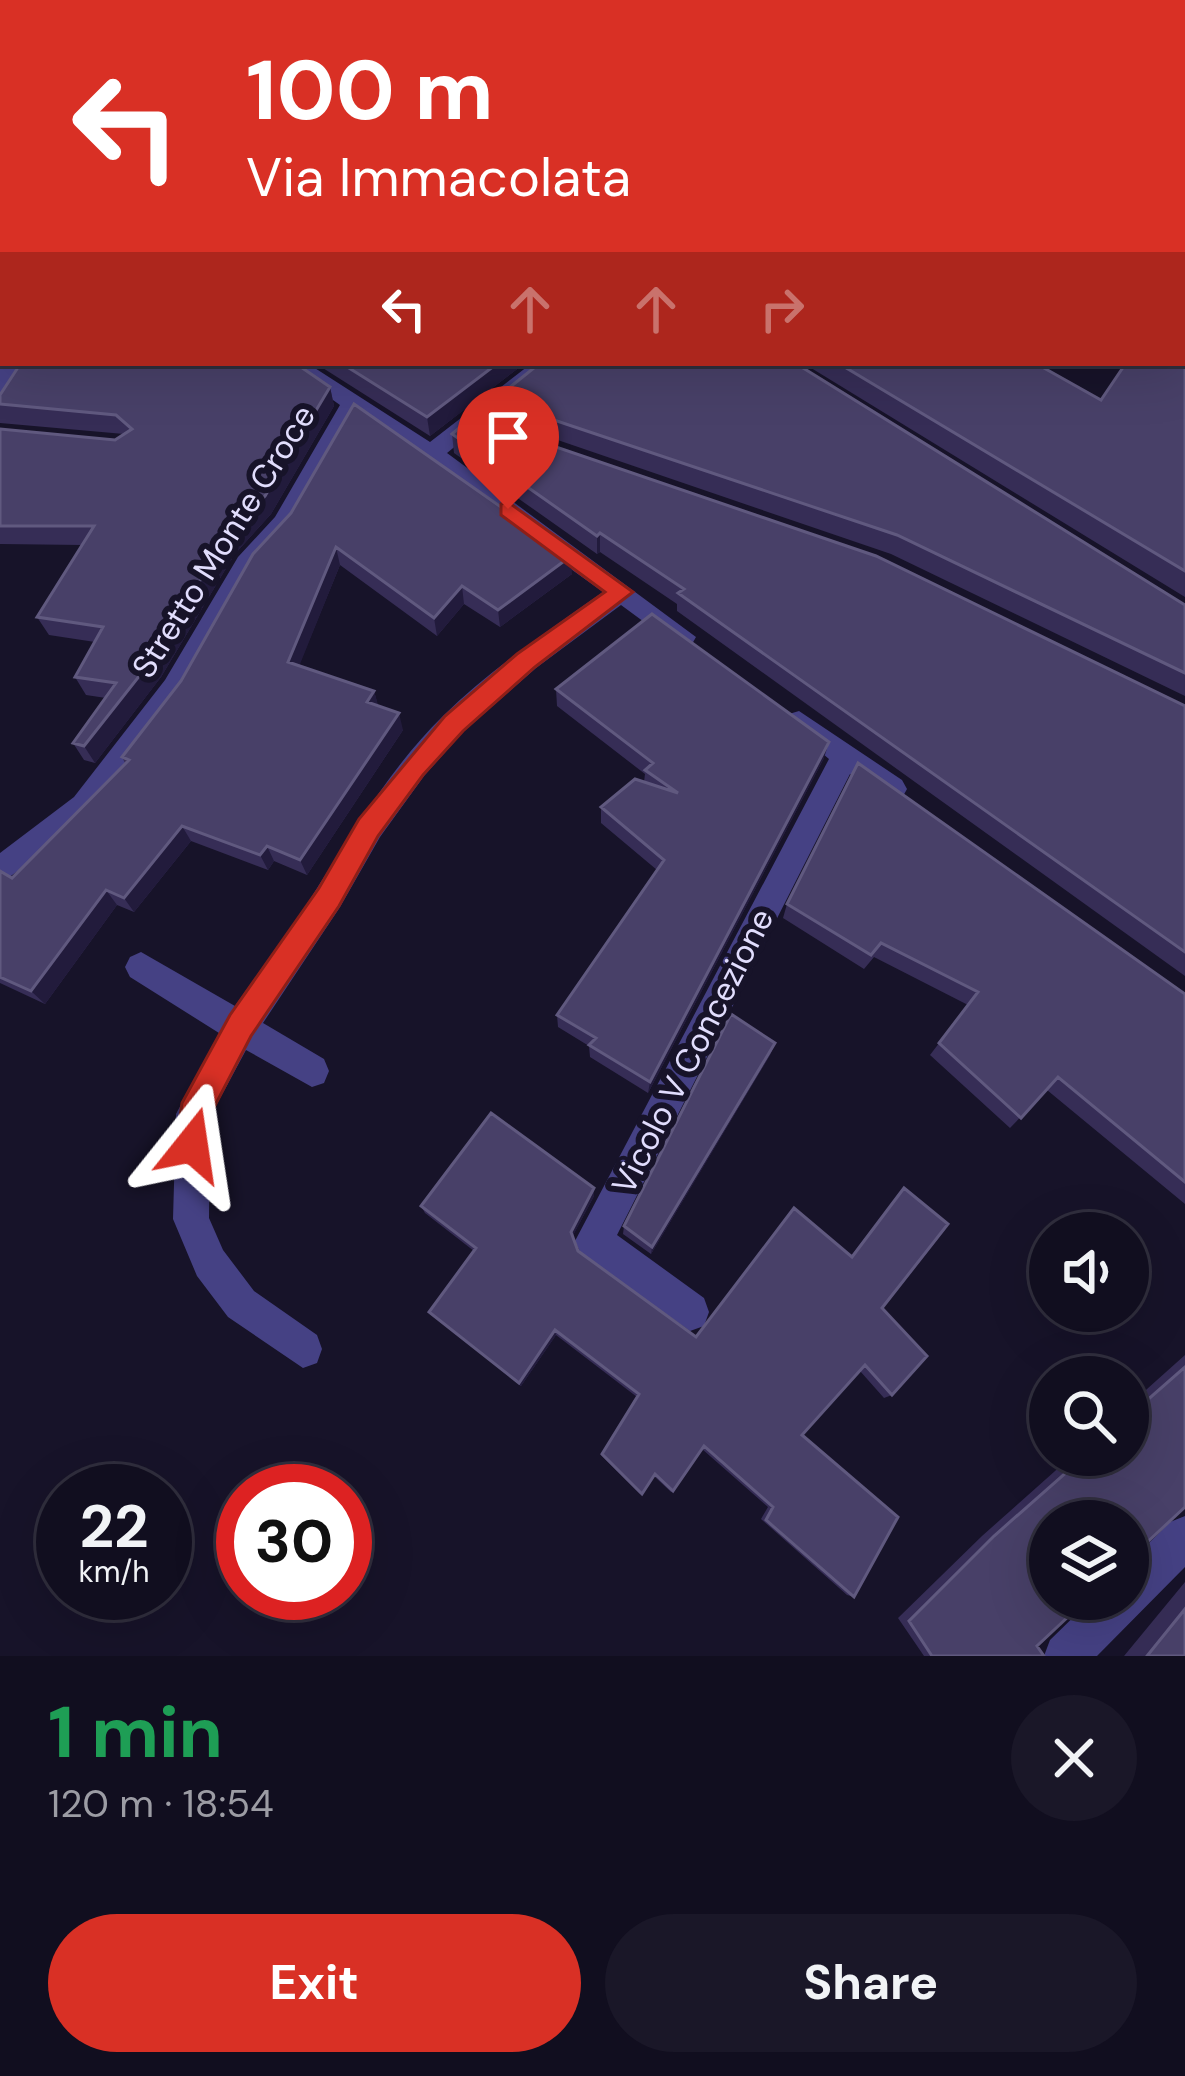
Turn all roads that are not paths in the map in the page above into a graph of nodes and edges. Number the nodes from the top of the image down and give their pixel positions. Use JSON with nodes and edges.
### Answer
{"nodes":[{"id":1,"x":4,"y":366,"type":"edge"},
{"id":2,"x":297,"y":366,"type":"edge"},
{"id":3,"x":543,"y":366,"type":"edge"},
{"id":4,"x":354,"y":401,"type":"junction"},
{"id":5,"x":0,"y":406,"type":"edge"},
{"id":6,"x":431,"y":453,"type":"junction"},
{"id":7,"x":621,"y":592,"type":"junction"},
{"id":8,"x":715,"y":660,"type":"edge"},
{"id":9,"x":771,"y":701,"type":"edge"},
{"id":10,"x":845,"y":756,"type":"junction"},
{"id":11,"x":916,"y":807,"type":"edge"},
{"id":12,"x":0,"y":871,"type":"edge"},
{"id":13,"x":141,"y":967,"type":"dead end"},
{"id":14,"x":241,"y":1025,"type":"junction"},
{"id":15,"x":312,"y":1071,"type":"dead end"},
{"id":16,"x":690,"y":1312,"type":"dead end"},
{"id":17,"x":303,"y":1349,"type":"dead end"},
{"id":18,"x":1185,"y":1537,"type":"edge"},
{"id":19,"x":1149,"y":1572,"type":"edge"},
{"id":20,"x":1101,"y":1620,"type":"edge"},
{"id":21,"x":1066,"y":1656,"type":"edge"}],
"edges":[{"from":1,"to":5,"type":"street"},
{"from":2,"to":4,"type":"street"},
{"from":3,"to":6,"type":"street"},
{"from":4,"to":6,"type":"street"},
{"from":4,"to":12,"type":"street","name":"Stretto Monte Croce"},
{"from":6,"to":7,"type":"street"},
{"from":7,"to":8,"type":"street"},
{"from":7,"to":14,"type":"street"},
{"from":9,"to":10,"type":"street"},
{"from":10,"to":11,"type":"street"},
{"from":10,"to":16,"type":"street","name":"Vicolo V Concezione"},
{"from":13,"to":14,"type":"street"},
{"from":14,"to":15,"type":"street"},
{"from":14,"to":17,"type":"street"},
{"from":18,"to":19,"type":"street"},
{"from":20,"to":21,"type":"street"}]}
